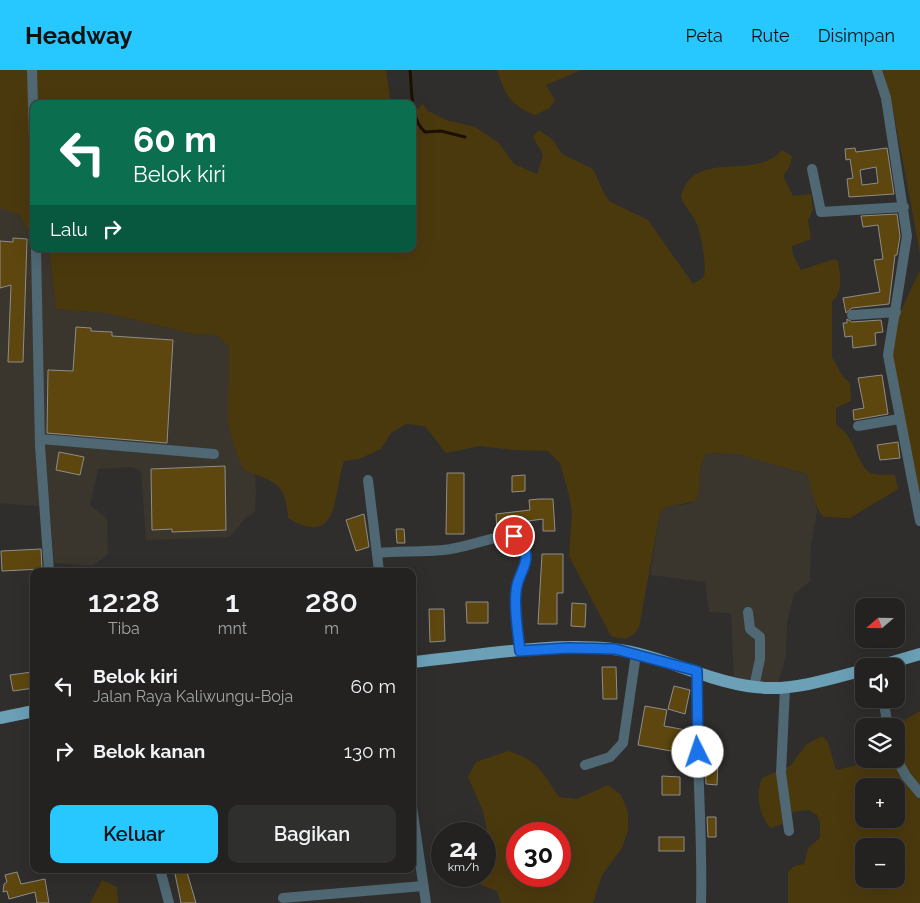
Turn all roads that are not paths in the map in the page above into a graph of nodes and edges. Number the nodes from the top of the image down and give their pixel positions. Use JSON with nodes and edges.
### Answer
{"nodes":[{"id":1,"x":32,"y":70,"type":"edge"},
{"id":2,"x":877,"y":70,"type":"edge"},
{"id":3,"x":33,"y":100,"type":"edge"},
{"id":4,"x":812,"y":168,"type":"dead end"},
{"id":5,"x":904,"y":207,"type":"junction"},
{"id":6,"x":36,"y":252,"type":"edge"},
{"id":7,"x":896,"y":312,"type":"junction"},
{"id":8,"x":852,"y":315,"type":"dead end"},
{"id":9,"x":899,"y":418,"type":"junction"},
{"id":10,"x":858,"y":426,"type":"dead end"},
{"id":11,"x":41,"y":439,"type":"junction"},
{"id":12,"x":214,"y":454,"type":"dead end"},
{"id":13,"x":368,"y":480,"type":"dead end"},
{"id":14,"x":920,"y":521,"type":"edge"},
{"id":15,"x":377,"y":553,"type":"junction"},
{"id":16,"x":49,"y":568,"type":"edge"},
{"id":17,"x":379,"y":568,"type":"edge"},
{"id":18,"x":748,"y":612,"type":"dead end"},
{"id":19,"x":520,"y":651,"type":"junction"},
{"id":20,"x":636,"y":654,"type":"junction"},
{"id":21,"x":920,"y":654,"type":"edge"},
{"id":22,"x":905,"y":658,"type":"edge"},
{"id":23,"x":416,"y":662,"type":"edge"},
{"id":24,"x":697,"y":671,"type":"junction"},
{"id":25,"x":855,"y":672,"type":"edge"},
{"id":26,"x":754,"y":687,"type":"junction"},
{"id":27,"x":785,"y":688,"type":"junction"},
{"id":28,"x":30,"y":712,"type":"edge"},
{"id":29,"x":0,"y":718,"type":"edge"},
{"id":30,"x":585,"y":765,"type":"dead end"},
{"id":31,"x":902,"y":768,"type":"edge"},
{"id":32,"x":920,"y":793,"type":"edge"},
{"id":33,"x":789,"y":831,"type":"dead end"},
{"id":34,"x":416,"y":845,"type":"edge"},
{"id":35,"x":161,"y":873,"type":"edge"},
{"id":36,"x":422,"y":886,"type":"junction"},
{"id":37,"x":283,"y":898,"type":"dead end"},
{"id":38,"x":169,"y":903,"type":"edge"},
{"id":39,"x":426,"y":903,"type":"edge"},
{"id":40,"x":700,"y":903,"type":"edge"}],
"edges":[{"from":1,"to":3,"type":"street"},
{"from":2,"to":5,"type":"street"},
{"from":4,"to":5,"type":"street"},
{"from":5,"to":7,"type":"street"},
{"from":6,"to":11,"type":"street"},
{"from":7,"to":8,"type":"street"},
{"from":7,"to":9,"type":"street"},
{"from":9,"to":10,"type":"street"},
{"from":9,"to":14,"type":"street"},
{"from":11,"to":12,"type":"street"},
{"from":11,"to":16,"type":"street"},
{"from":13,"to":15,"type":"street"},
{"from":15,"to":17,"type":"street"},
{"from":15,"to":19,"type":"street"},
{"from":18,"to":26,"type":"street"},
{"from":19,"to":20,"type":"main road"},
{"from":19,"to":23,"type":"main road"},
{"from":20,"to":24,"type":"main road"},
{"from":20,"to":30,"type":"street"},
{"from":21,"to":22,"type":"main road"},
{"from":24,"to":26,"type":"main road"},
{"from":24,"to":40,"type":"street"},
{"from":25,"to":27,"type":"main road"},
{"from":26,"to":27,"type":"main road"},
{"from":27,"to":33,"type":"street"},
{"from":28,"to":29,"type":"main road"},
{"from":31,"to":32,"type":"street"},
{"from":34,"to":36,"type":"street"},
{"from":35,"to":38,"type":"street"},
{"from":36,"to":37,"type":"street"},
{"from":36,"to":39,"type":"street"}]}
